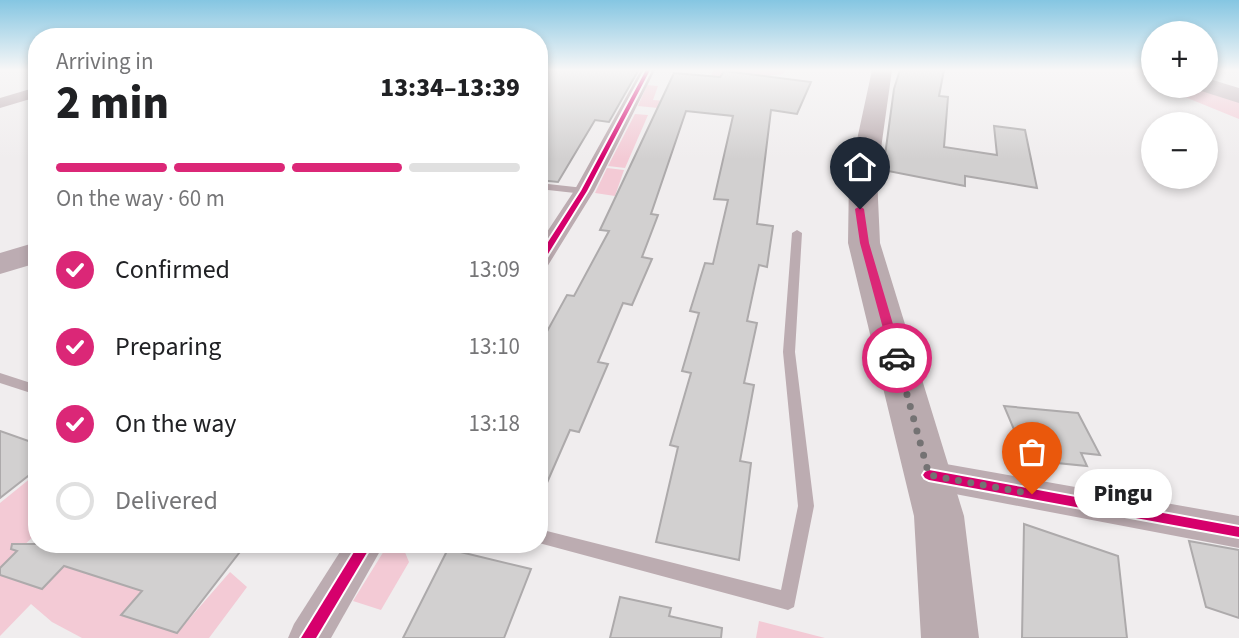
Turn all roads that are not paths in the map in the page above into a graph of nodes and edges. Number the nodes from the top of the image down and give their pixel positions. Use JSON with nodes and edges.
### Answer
{"nodes":[{"id":1,"x":632,"y":100,"type":"edge"},
{"id":2,"x":876,"y":100,"type":"edge"},
{"id":3,"x":548,"y":187,"type":"edge"},
{"id":4,"x":584,"y":191,"type":"junction"},
{"id":5,"x":797,"y":233,"type":"dead end"},
{"id":6,"x":548,"y":248,"type":"edge"},
{"id":7,"x":28,"y":255,"type":"edge"},
{"id":8,"x":0,"y":264,"type":"edge"},
{"id":9,"x":0,"y":378,"type":"edge"},
{"id":10,"x":28,"y":387,"type":"edge"},
{"id":11,"x":929,"y":475,"type":"junction"},
{"id":12,"x":1239,"y":532,"type":"edge"},
{"id":13,"x":548,"y":538,"type":"edge"},
{"id":14,"x":360,"y":553,"type":"edge"},
{"id":15,"x":308,"y":638,"type":"edge"},
{"id":16,"x":950,"y":638,"type":"edge"}],
"edges":[{"from":1,"to":4,"type":"street"},
{"from":2,"to":11,"type":"main road"},
{"from":3,"to":4,"type":"lane"},
{"from":4,"to":6,"type":"street"},
{"from":5,"to":13,"type":"lane"},
{"from":7,"to":8,"type":"main road"},
{"from":9,"to":10,"type":"lane"},
{"from":11,"to":12,"type":"street"},
{"from":11,"to":16,"type":"main road"},
{"from":14,"to":15,"type":"street"}]}
